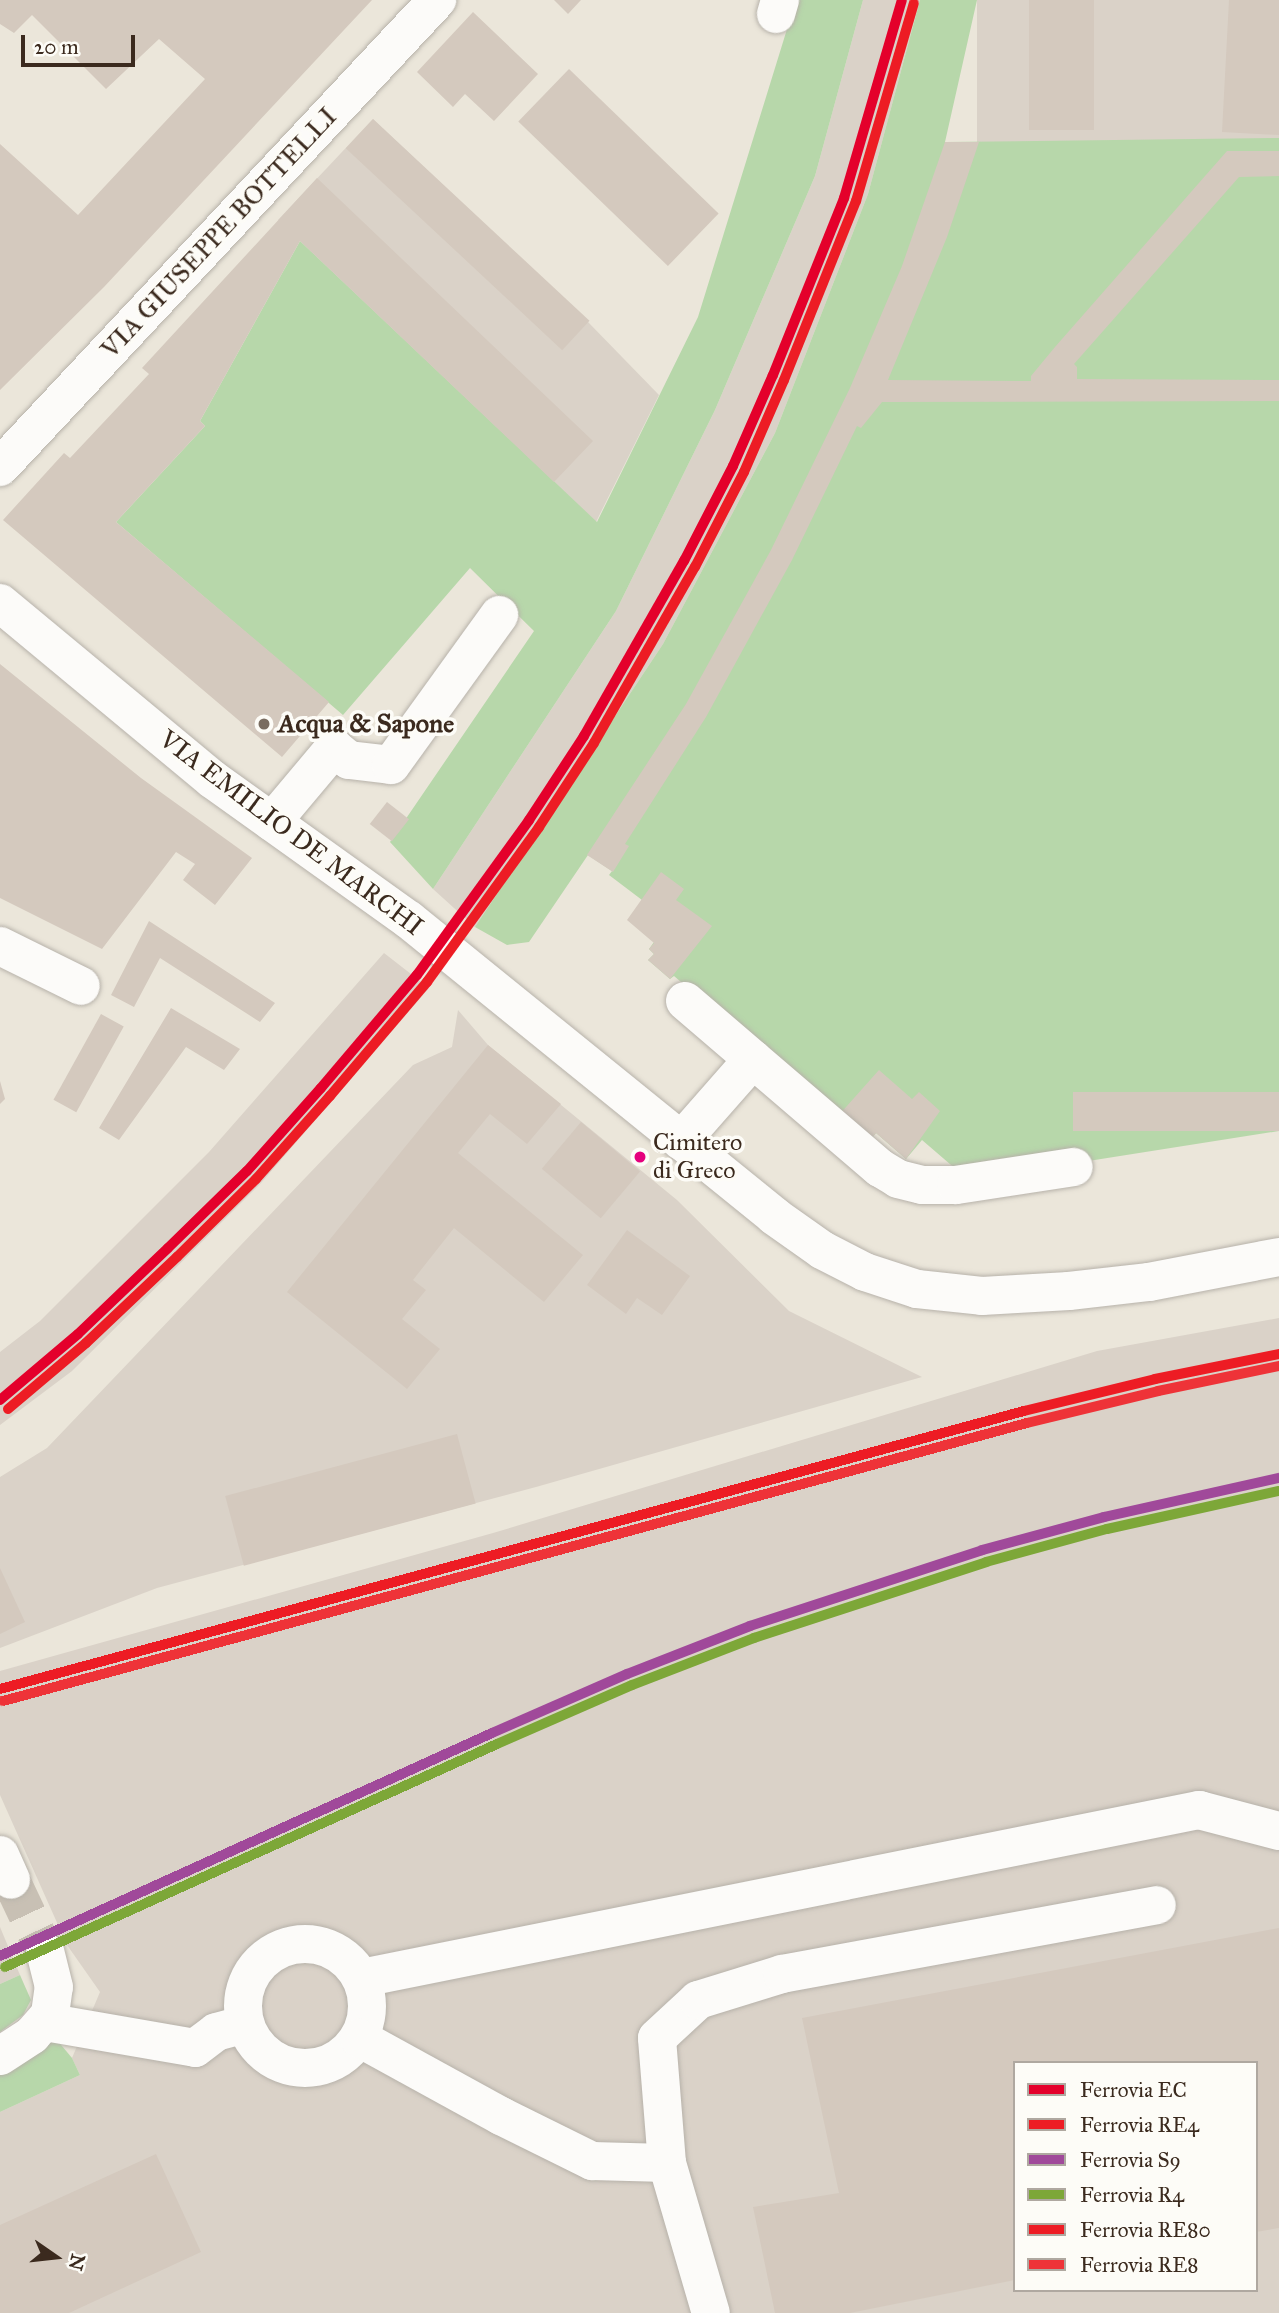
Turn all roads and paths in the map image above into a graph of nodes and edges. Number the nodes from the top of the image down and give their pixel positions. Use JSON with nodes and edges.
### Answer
{"nodes":[{"id":1,"x":437,"y":0,"type":"edge"},
{"id":2,"x":0,"y":467,"type":"edge"},
{"id":3,"x":0,"y":603,"type":"edge"},
{"id":4,"x":499,"y":615,"type":"dead end"},
{"id":5,"x":272,"y":822,"type":"junction"},
{"id":6,"x":0,"y":946,"type":"edge"},
{"id":7,"x":81,"y":986,"type":"dead end"},
{"id":8,"x":685,"y":1001,"type":"dead end"},
{"id":9,"x":752,"y":1059,"type":"junction"},
{"id":10,"x":681,"y":1141,"type":"junction"},
{"id":11,"x":1074,"y":1167,"type":"dead end"},
{"id":12,"x":1279,"y":1257,"type":"edge"},
{"id":13,"x":1279,"y":1831,"type":"edge"},
{"id":14,"x":1157,"y":1905,"type":"dead end"},
{"id":15,"x":45,"y":1952,"type":"tunnel mouth"},
{"id":16,"x":362,"y":1978,"type":"junction"},
{"id":17,"x":46,"y":2022,"type":"junction"},
{"id":18,"x":246,"y":2024,"type":"junction"},
{"id":19,"x":359,"y":2038,"type":"junction"},
{"id":20,"x":0,"y":2056,"type":"edge"},
{"id":21,"x":667,"y":2163,"type":"junction"},
{"id":22,"x":711,"y":2313,"type":"edge"}],
"edges":[{"from":1,"to":2,"type":"street","name":"VIA GIUSEPPE BOTTELLI"},
{"from":3,"to":5,"type":"street","name":"VIA EMILIO DE MARCHI"},
{"from":4,"to":5,"type":"street"},
{"from":5,"to":10,"type":"street","name":"VIA EMILIO DE MARCHI"},
{"from":6,"to":7,"type":"street"},
{"from":8,"to":9,"type":"street"},
{"from":9,"to":10,"type":"street"},
{"from":9,"to":11,"type":"street"},
{"from":10,"to":12,"type":"street","name":"VIA EMILIO DE MARCHI"},
{"from":13,"to":16,"type":"street"},
{"from":14,"to":21,"type":"street"},
{"from":15,"to":17,"type":"street"},
{"from":16,"to":18,"type":"street"},
{"from":16,"to":19,"type":"street"},
{"from":17,"to":18,"type":"street"},
{"from":17,"to":20,"type":"street"},
{"from":18,"to":19,"type":"street"},
{"from":19,"to":21,"type":"street"},
{"from":21,"to":22,"type":"street"}]}
